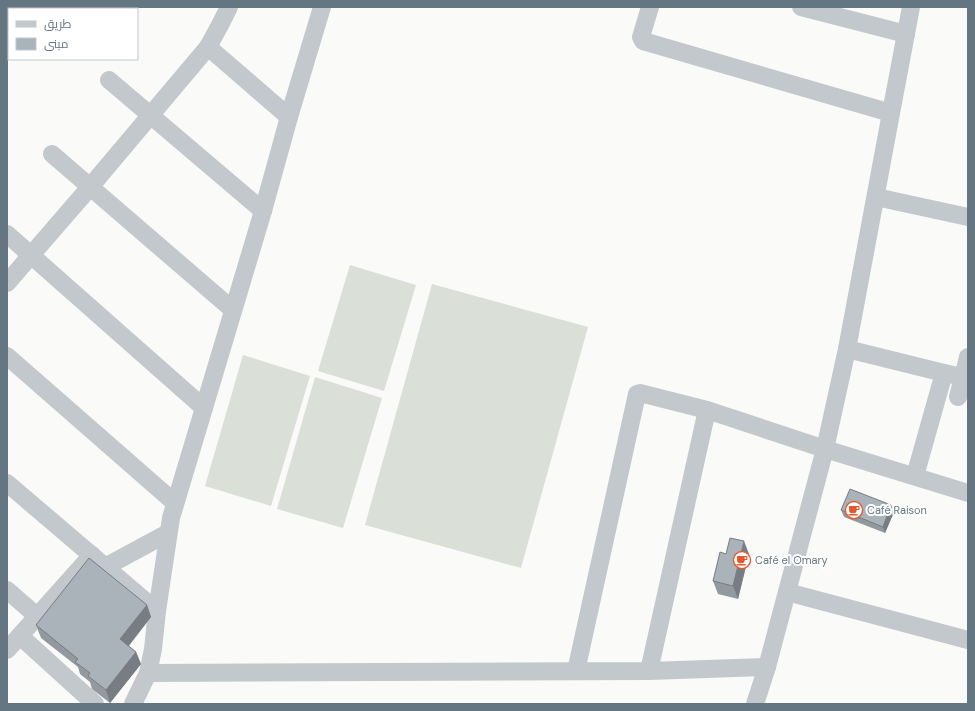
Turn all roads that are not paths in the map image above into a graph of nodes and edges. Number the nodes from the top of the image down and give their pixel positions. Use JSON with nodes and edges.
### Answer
{"nodes":[{"id":1,"x":228,"y":7,"type":"edge"},
{"id":2,"x":322,"y":7,"type":"edge"},
{"id":3,"x":650,"y":7,"type":"edge"},
{"id":4,"x":801,"y":7,"type":"edge"},
{"id":5,"x":911,"y":7,"type":"edge"},
{"id":6,"x":906,"y":34,"type":"junction"},
{"id":7,"x":208,"y":47,"type":"junction"},
{"id":8,"x":109,"y":80,"type":"dead end"},
{"id":9,"x":891,"y":113,"type":"junction"},
{"id":10,"x":151,"y":115,"type":"junction"},
{"id":11,"x":289,"y":117,"type":"junction"},
{"id":12,"x":52,"y":154,"type":"dead end"},
{"id":13,"x":90,"y":187,"type":"junction"},
{"id":14,"x":876,"y":197,"type":"junction"},
{"id":15,"x":263,"y":211,"type":"junction"},
{"id":16,"x":968,"y":217,"type":"edge"},
{"id":17,"x":7,"y":234,"type":"edge"},
{"id":18,"x":31,"y":255,"type":"junction"},
{"id":19,"x":7,"y":283,"type":"edge"},
{"id":20,"x":233,"y":310,"type":"junction"},
{"id":21,"x":847,"y":349,"type":"junction"},
{"id":22,"x":7,"y":356,"type":"edge"},
{"id":23,"x":968,"y":357,"type":"edge"},
{"id":24,"x":944,"y":373,"type":"junction"},
{"id":25,"x":963,"y":377,"type":"junction"},
{"id":26,"x":938,"y":392,"type":"junction"},
{"id":27,"x":963,"y":398,"type":"edge"},
{"id":28,"x":204,"y":408,"type":"junction"},
{"id":29,"x":707,"y":410,"type":"junction"},
{"id":30,"x":825,"y":449,"type":"junction"},
{"id":31,"x":915,"y":476,"type":"junction"},
{"id":32,"x":7,"y":483,"type":"edge"},
{"id":33,"x":968,"y":493,"type":"edge"},
{"id":34,"x":175,"y":503,"type":"junction"},
{"id":35,"x":168,"y":533,"type":"junction"},
{"id":36,"x":92,"y":555,"type":"junction"},
{"id":37,"x":105,"y":567,"type":"junction"},
{"id":38,"x":7,"y":590,"type":"edge"},
{"id":39,"x":787,"y":592,"type":"junction"},
{"id":40,"x":157,"y":611,"type":"junction"},
{"id":41,"x":38,"y":617,"type":"junction"},
{"id":42,"x":20,"y":636,"type":"junction"},
{"id":43,"x":968,"y":640,"type":"edge"},
{"id":44,"x":7,"y":650,"type":"edge"},
{"id":45,"x":767,"y":667,"type":"junction"},
{"id":46,"x":576,"y":671,"type":"junction"},
{"id":47,"x":649,"y":671,"type":"junction"},
{"id":48,"x":148,"y":673,"type":"junction"},
{"id":49,"x":95,"y":704,"type":"edge"},
{"id":50,"x":133,"y":704,"type":"edge"},
{"id":51,"x":754,"y":704,"type":"edge"}],
"edges":[{"from":1,"to":7,"type":"street"},
{"from":2,"to":11,"type":"street"},
{"from":3,"to":9,"type":"street"},
{"from":4,"to":6,"type":"street"},
{"from":5,"to":6,"type":"street"},
{"from":6,"to":9,"type":"street"},
{"from":7,"to":10,"type":"street"},
{"from":7,"to":11,"type":"street"},
{"from":8,"to":10,"type":"street"},
{"from":9,"to":14,"type":"street"},
{"from":10,"to":13,"type":"street"},
{"from":10,"to":15,"type":"street"},
{"from":11,"to":15,"type":"street"},
{"from":12,"to":13,"type":"street"},
{"from":13,"to":18,"type":"street"},
{"from":13,"to":20,"type":"street"},
{"from":14,"to":16,"type":"street"},
{"from":14,"to":21,"type":"street"},
{"from":15,"to":20,"type":"street"},
{"from":17,"to":18,"type":"street"},
{"from":18,"to":19,"type":"street"},
{"from":18,"to":28,"type":"street"},
{"from":20,"to":28,"type":"street"},
{"from":21,"to":24,"type":"street"},
{"from":21,"to":30,"type":"street"},
{"from":22,"to":34,"type":"street"},
{"from":23,"to":25,"type":"street"},
{"from":24,"to":25,"type":"street"},
{"from":24,"to":26,"type":"street"},
{"from":25,"to":27,"type":"street"},
{"from":26,"to":27,"type":"street"},
{"from":26,"to":31,"type":"street"},
{"from":28,"to":34,"type":"street"},
{"from":29,"to":30,"type":"street"},
{"from":29,"to":46,"type":"street"},
{"from":29,"to":47,"type":"street"},
{"from":30,"to":31,"type":"street"},
{"from":30,"to":39,"type":"street"},
{"from":31,"to":33,"type":"street"},
{"from":32,"to":36,"type":"street"},
{"from":34,"to":35,"type":"street"},
{"from":35,"to":37,"type":"street"},
{"from":35,"to":40,"type":"street"},
{"from":36,"to":37,"type":"street"},
{"from":36,"to":41,"type":"street"},
{"from":37,"to":40,"type":"street"},
{"from":38,"to":41,"type":"street"},
{"from":39,"to":43,"type":"street"},
{"from":39,"to":45,"type":"street"},
{"from":40,"to":48,"type":"street"},
{"from":41,"to":42,"type":"street"},
{"from":42,"to":44,"type":"street"},
{"from":42,"to":49,"type":"street"},
{"from":45,"to":47,"type":"street"},
{"from":45,"to":51,"type":"street"},
{"from":46,"to":47,"type":"street"},
{"from":46,"to":48,"type":"street"},
{"from":48,"to":50,"type":"street"}]}
